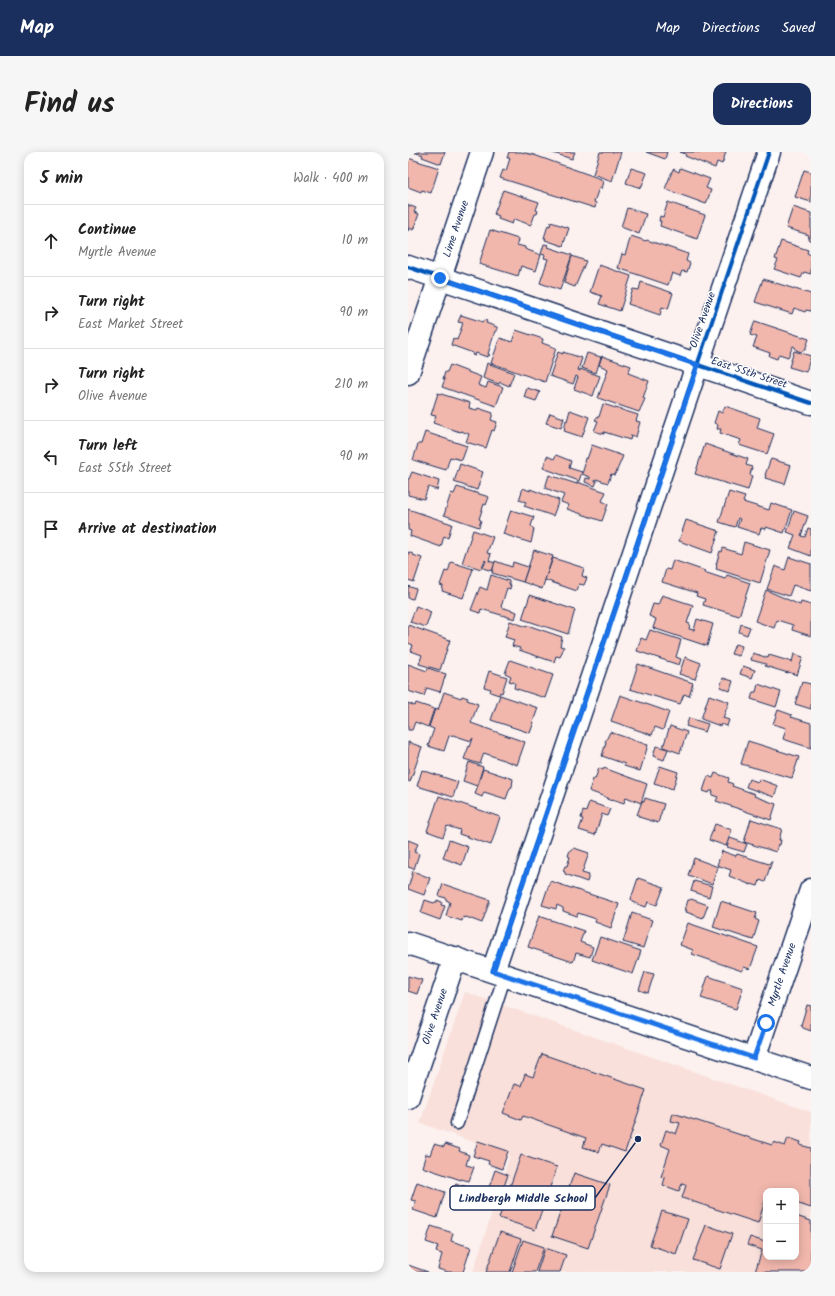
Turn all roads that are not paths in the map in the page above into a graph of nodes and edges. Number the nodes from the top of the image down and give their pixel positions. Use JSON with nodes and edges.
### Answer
{"nodes":[{"id":1,"x":482,"y":152,"type":"edge"},
{"id":2,"x":769,"y":152,"type":"edge"},
{"id":3,"x":408,"y":267,"type":"edge"},
{"id":4,"x":440,"y":278,"type":"junction"},
{"id":5,"x":698,"y":365,"type":"junction"},
{"id":6,"x":408,"y":373,"type":"edge"},
{"id":7,"x":811,"y":403,"type":"edge"},
{"id":8,"x":811,"y":890,"type":"edge"},
{"id":9,"x":408,"y":943,"type":"edge"},
{"id":10,"x":455,"y":958,"type":"junction"},
{"id":11,"x":499,"y":973,"type":"junction"},
{"id":12,"x":754,"y":1058,"type":"junction"},
{"id":13,"x":811,"y":1078,"type":"edge"},
{"id":14,"x":408,"y":1097,"type":"edge"},
{"id":15,"x":457,"y":1123,"type":"dead end"}],
"edges":[{"from":1,"to":4,"type":"street","name":"Lime Avenue"},
{"from":2,"to":5,"type":"street","name":"Olive Avenue"},
{"from":3,"to":4,"type":"street","name":"East 55th Street"},
{"from":4,"to":5,"type":"street","name":"East 55th Street"},
{"from":4,"to":6,"type":"street","name":"Lime Avenue"},
{"from":5,"to":7,"type":"street","name":"East 55th Street"},
{"from":5,"to":11,"type":"street","name":"Olive Avenue"},
{"from":8,"to":12,"type":"street","name":"Myrtle Avenue"},
{"from":9,"to":10,"type":"street"},
{"from":10,"to":11,"type":"street"},
{"from":10,"to":14,"type":"street","name":"Olive Avenue"},
{"from":11,"to":12,"type":"street"},
{"from":11,"to":15,"type":"lane"},
{"from":12,"to":13,"type":"street"}]}
